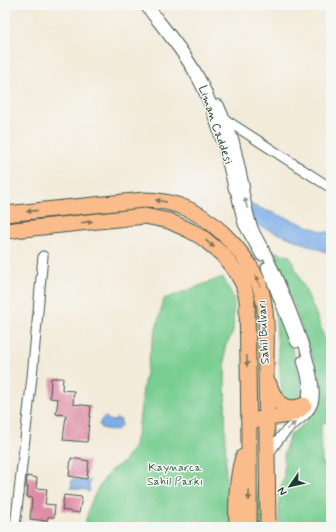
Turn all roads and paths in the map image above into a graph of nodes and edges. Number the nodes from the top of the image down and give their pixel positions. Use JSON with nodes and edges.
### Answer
{"nodes":[{"id":1,"x":146,"y":5,"type":"edge"},
{"id":2,"x":156,"y":5,"type":"edge"},
{"id":3,"x":223,"y":118,"type":"junction"},
{"id":4,"x":239,"y":188,"type":"junction"},
{"id":5,"x":331,"y":188,"type":"edge"},
{"id":6,"x":5,"y":214,"type":"edge"},
{"id":7,"x":246,"y":219,"type":"junction"},
{"id":8,"x":5,"y":231,"type":"edge"},
{"id":9,"x":43,"y":256,"type":"dead end"},
{"id":10,"x":267,"y":378,"type":"junction"},
{"id":11,"x":304,"y":405,"type":"junction"},
{"id":12,"x":267,"y":417,"type":"junction"},
{"id":13,"x":248,"y":432,"type":"junction"},
{"id":14,"x":267,"y":456,"type":"junction"},
{"id":15,"x":15,"y":527,"type":"edge"},
{"id":16,"x":237,"y":527,"type":"edge"},
{"id":17,"x":249,"y":527,"type":"edge"},
{"id":18,"x":268,"y":527,"type":"edge"}],
"edges":[{"from":1,"to":4,"type":"street","name":"Liman Caddesi"},
{"from":2,"to":3,"type":"street","name":"Liman Caddesi"},
{"from":3,"to":4,"type":"street","name":"Liman Caddesi"},
{"from":3,"to":5,"type":"street"},
{"from":4,"to":7,"type":"street"},
{"from":10,"to":6,"type":"highway","name":"Sahil Bulvarı","one_way":true},
{"from":7,"to":11,"type":"street"},
{"from":14,"to":7,"type":"street","one_way":true},
{"from":8,"to":13,"type":"highway","name":"Sahil Bulvarı","one_way":true},
{"from":9,"to":15,"type":"street"},
{"from":10,"to":11,"type":"highway"},
{"from":10,"to":12,"type":"highway","name":"Sahil Bulvarı"},
{"from":11,"to":12,"type":"highway"},
{"from":12,"to":13,"type":"highway"},
{"from":12,"to":14,"type":"highway","name":"Sahil Bulvarı"},
{"from":13,"to":16,"type":"highway"},
{"from":13,"to":17,"type":"highway","name":"Sahil Bulvarı","one_way":true},
{"from":14,"to":18,"type":"highway","name":"Sahil Bulvarı"}]}
